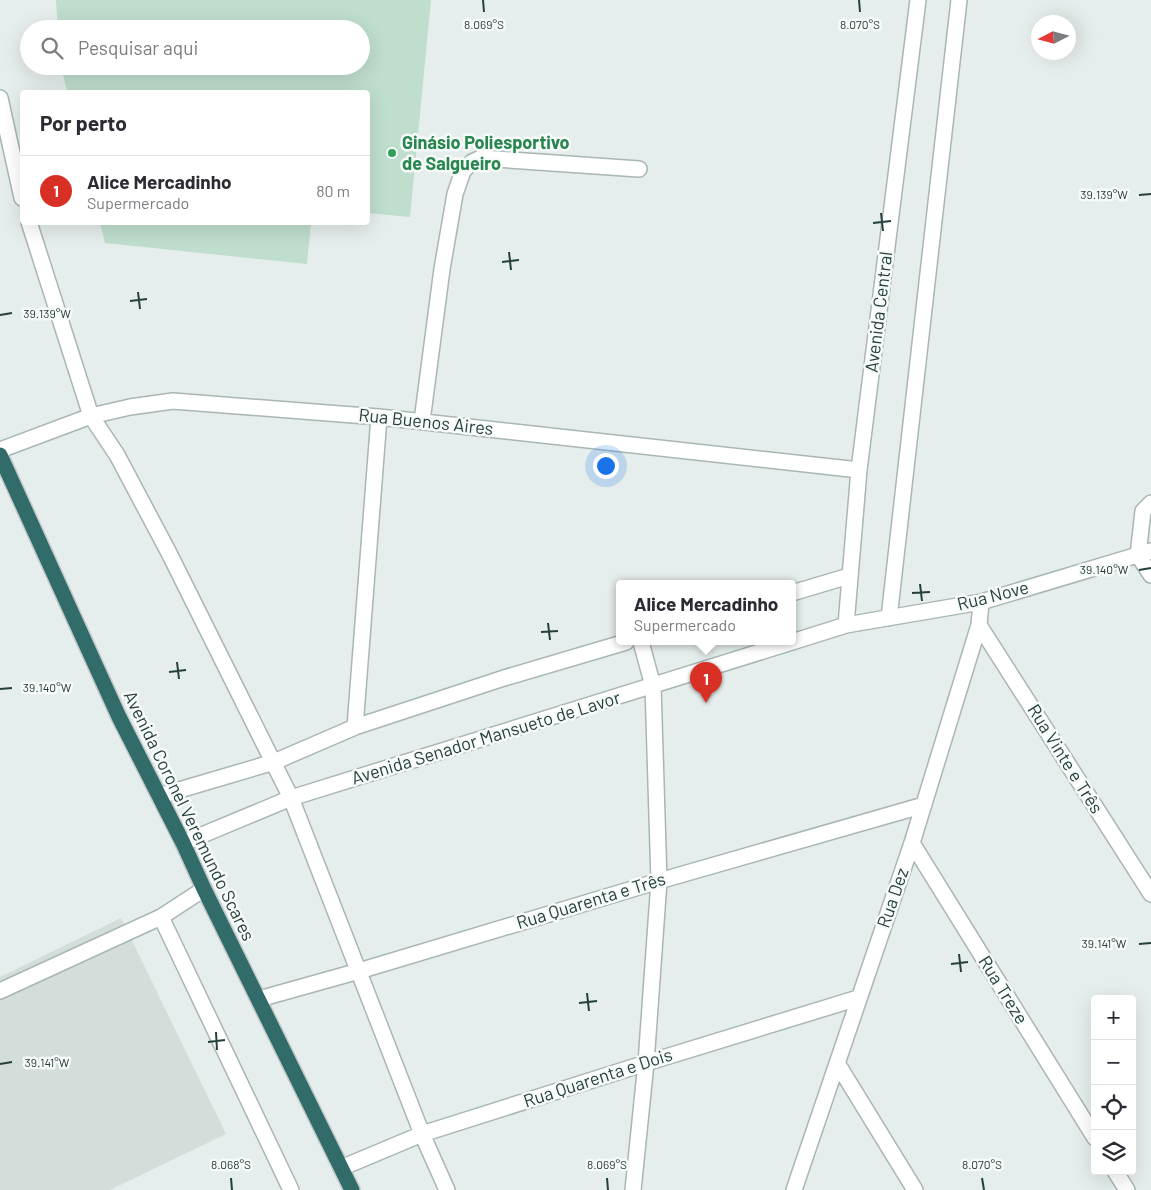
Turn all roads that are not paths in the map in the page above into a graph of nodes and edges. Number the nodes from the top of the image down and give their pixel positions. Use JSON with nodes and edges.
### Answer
{"nodes":[{"id":1,"x":918,"y":0,"type":"edge"},
{"id":2,"x":959,"y":0,"type":"edge"},
{"id":3,"x":0,"y":98,"type":"edge"},
{"id":4,"x":639,"y":169,"type":"dead end"},
{"id":5,"x":20,"y":189,"type":"edge"},
{"id":6,"x":30,"y":225,"type":"edge"},
{"id":7,"x":92,"y":416,"type":"junction"},
{"id":8,"x":379,"y":417,"type":"junction"},
{"id":9,"x":422,"y":421,"type":"junction"},
{"id":10,"x":0,"y":450,"type":"edge"},
{"id":11,"x":0,"y":455,"type":"edge"},
{"id":12,"x":859,"y":470,"type":"junction"},
{"id":13,"x":1151,"y":503,"type":"edge"},
{"id":14,"x":1145,"y":553,"type":"edge"},
{"id":15,"x":1151,"y":575,"type":"edge"},
{"id":16,"x":849,"y":576,"type":"junction"},
{"id":17,"x":796,"y":592,"type":"edge"},
{"id":18,"x":980,"y":602,"type":"junction"},
{"id":19,"x":889,"y":618,"type":"junction"},
{"id":20,"x":980,"y":624,"type":"junction"},
{"id":21,"x":846,"y":625,"type":"junction"},
{"id":22,"x":796,"y":641,"type":"edge"},
{"id":23,"x":616,"y":645,"type":"edge"},
{"id":24,"x":642,"y":645,"type":"edge"},
{"id":25,"x":783,"y":645,"type":"edge"},
{"id":26,"x":653,"y":686,"type":"junction"},
{"id":27,"x":355,"y":727,"type":"junction"},
{"id":28,"x":274,"y":762,"type":"junction"},
{"id":29,"x":159,"y":796,"type":"junction"},
{"id":30,"x":291,"y":798,"type":"junction"},
{"id":31,"x":924,"y":805,"type":"junction"},
{"id":32,"x":183,"y":843,"type":"junction"},
{"id":33,"x":912,"y":843,"type":"junction"},
{"id":34,"x":659,"y":881,"type":"junction"},
{"id":35,"x":204,"y":889,"type":"junction"},
{"id":36,"x":1151,"y":894,"type":"edge"},
{"id":37,"x":161,"y":917,"type":"junction"},
{"id":38,"x":359,"y":971,"type":"junction"},
{"id":39,"x":0,"y":991,"type":"edge"},
{"id":40,"x":858,"y":998,"type":"junction"},
{"id":41,"x":259,"y":999,"type":"junction"},
{"id":42,"x":646,"y":1062,"type":"junction"},
{"id":43,"x":836,"y":1063,"type":"junction"},
{"id":44,"x":1091,"y":1132,"type":"edge"},
{"id":45,"x":422,"y":1134,"type":"junction"},
{"id":46,"x":341,"y":1168,"type":"junction"},
{"id":47,"x":1118,"y":1175,"type":"edge"},
{"id":48,"x":291,"y":1190,"type":"edge"},
{"id":49,"x":352,"y":1190,"type":"edge"},
{"id":50,"x":447,"y":1190,"type":"edge"},
{"id":51,"x":633,"y":1190,"type":"edge"},
{"id":52,"x":794,"y":1190,"type":"edge"},
{"id":53,"x":915,"y":1190,"type":"edge"},
{"id":54,"x":1127,"y":1190,"type":"edge"}],
"edges":[{"from":1,"to":12,"type":"street","name":"Avenida Central"},
{"from":2,"to":19,"type":"street"},
{"from":3,"to":5,"type":"street"},
{"from":4,"to":9,"type":"street"},
{"from":6,"to":7,"type":"street"},
{"from":7,"to":8,"type":"street","name":"Rua Buenos Aires"},
{"from":7,"to":10,"type":"street","name":"Rua Buenos Aires"},
{"from":7,"to":28,"type":"street"},
{"from":8,"to":9,"type":"street","name":"Rua Buenos Aires"},
{"from":8,"to":27,"type":"street"},
{"from":9,"to":12,"type":"street","name":"Rua Buenos Aires"},
{"from":11,"to":29,"type":"highway","name":"Avenida Coronel Veremundo Scares"},
{"from":12,"to":16,"type":"street","name":"Avenida Central"},
{"from":13,"to":14,"type":"street"},
{"from":14,"to":15,"type":"street"},
{"from":14,"to":18,"type":"street","name":"Rua Nove"},
{"from":16,"to":17,"type":"street"},
{"from":16,"to":21,"type":"street","name":"Avenida Central"},
{"from":18,"to":19,"type":"street","name":"Rua Nove"},
{"from":18,"to":20,"type":"street","name":"Rua Dez"},
{"from":19,"to":21,"type":"street","name":"Rua Nove"},
{"from":20,"to":31,"type":"street","name":"Rua Dez"},
{"from":20,"to":36,"type":"street","name":"Rua Vinte e Três"},
{"from":21,"to":22,"type":"street","name":"Avenida Senador Mansueto de Lavor"},
{"from":23,"to":27,"type":"street"},
{"from":24,"to":26,"type":"street"},
{"from":25,"to":26,"type":"street","name":"Avenida Senador Mansueto de Lavor"},
{"from":26,"to":30,"type":"street","name":"Avenida Senador Mansueto de Lavor"},
{"from":26,"to":34,"type":"street"},
{"from":27,"to":28,"type":"street"},
{"from":28,"to":29,"type":"street"},
{"from":28,"to":30,"type":"street"},
{"from":29,"to":32,"type":"highway","name":"Avenida Coronel Veremundo Scares"},
{"from":30,"to":32,"type":"street","name":"Avenida Senador Mansueto de Lavor"},
{"from":30,"to":38,"type":"street"},
{"from":31,"to":33,"type":"street","name":"Rua Dez"},
{"from":31,"to":34,"type":"street","name":"Rua Quarenta e Três"},
{"from":32,"to":35,"type":"highway","name":"Avenida Coronel Veremundo Scares"},
{"from":33,"to":40,"type":"street","name":"Rua Dez"},
{"from":33,"to":44,"type":"street","name":"Rua Treze"},
{"from":34,"to":38,"type":"street","name":"Rua Quarenta e Três"},
{"from":34,"to":42,"type":"street"},
{"from":35,"to":37,"type":"street"},
{"from":35,"to":41,"type":"highway","name":"Avenida Coronel Veremundo Scares"},
{"from":37,"to":39,"type":"street"},
{"from":37,"to":48,"type":"street"},
{"from":38,"to":41,"type":"street","name":"Rua Quarenta e Três"},
{"from":38,"to":45,"type":"street"},
{"from":40,"to":42,"type":"street","name":"Rua Quarenta e Dois"},
{"from":40,"to":43,"type":"street","name":"Rua Dez"},
{"from":41,"to":46,"type":"highway","name":"Avenida Coronel Veremundo Scares"},
{"from":42,"to":45,"type":"street","name":"Rua Quarenta e Dois"},
{"from":42,"to":51,"type":"street"},
{"from":43,"to":52,"type":"street","name":"Rua Dez"},
{"from":43,"to":53,"type":"street"},
{"from":45,"to":46,"type":"street","name":"Rua Quarenta e Dois"},
{"from":45,"to":50,"type":"street"},
{"from":46,"to":49,"type":"highway","name":"Avenida Coronel Veremundo Scares"},
{"from":47,"to":54,"type":"street"}]}
